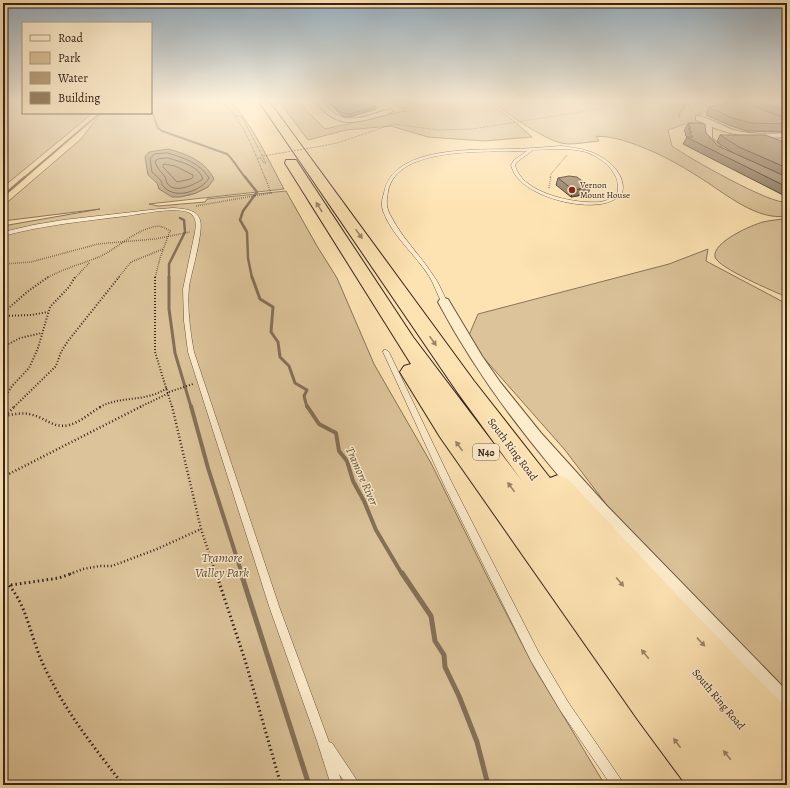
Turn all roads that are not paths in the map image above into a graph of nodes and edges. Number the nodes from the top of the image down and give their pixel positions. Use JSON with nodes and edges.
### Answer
{"nodes":[{"id":1,"x":274,"y":137,"type":"edge"},
{"id":2,"x":289,"y":137,"type":"edge"},
{"id":3,"x":708,"y":137,"type":"edge"},
{"id":4,"x":767,"y":137,"type":"edge"},
{"id":5,"x":780,"y":144,"type":"edge"},
{"id":6,"x":531,"y":150,"type":"junction"},
{"id":7,"x":723,"y":151,"type":"edge"},
{"id":8,"x":335,"y":233,"type":"junction"},
{"id":9,"x":3,"y":234,"type":"edge"},
{"id":10,"x":444,"y":302,"type":"joint"},
{"id":11,"x":386,"y":352,"type":"dead end"},
{"id":12,"x":466,"y":387,"type":"junction"},
{"id":13,"x":532,"y":516,"type":"junction"},
{"id":14,"x":787,"y":707,"type":"edge"},
{"id":15,"x":650,"y":708,"type":"junction"},
{"id":16,"x":787,"y":734,"type":"edge"},
{"id":17,"x":323,"y":740,"type":"junction"},
{"id":18,"x":787,"y":779,"type":"edge"},
{"id":19,"x":337,"y":785,"type":"edge"},
{"id":20,"x":354,"y":785,"type":"edge"},
{"id":21,"x":618,"y":785,"type":"edge"},
{"id":22,"x":709,"y":785,"type":"edge"},
{"id":23,"x":752,"y":785,"type":"edge"}],
"edges":[{"from":8,"to":1,"type":"highway","number":"N40","one_way":true},
{"from":2,"to":12,"type":"highway","name":"South Ring Road","number":"N40","one_way":true},
{"from":3,"to":7,"type":"street"},
{"from":4,"to":5,"type":"street"},
{"from":6,"to":6,"type":"lane"},
{"from":6,"to":10,"type":"lane"},
{"from":13,"to":8,"type":"highway","number":"N40","one_way":true},
{"from":15,"to":8,"type":"highway","one_way":true},
{"from":9,"to":17,"type":"lane"},
{"from":10,"to":14,"type":"street"},
{"from":11,"to":21,"type":"lane"},
{"from":12,"to":16,"type":"highway","one_way":true},
{"from":12,"to":18,"type":"highway","name":"South Ring Road","number":"N40","one_way":true},
{"from":13,"to":15,"type":"highway"},
{"from":23,"to":13,"type":"highway","number":"N40","one_way":true},
{"from":22,"to":15,"type":"highway","one_way":true},
{"from":17,"to":19,"type":"lane"},
{"from":17,"to":20,"type":"lane"}]}
